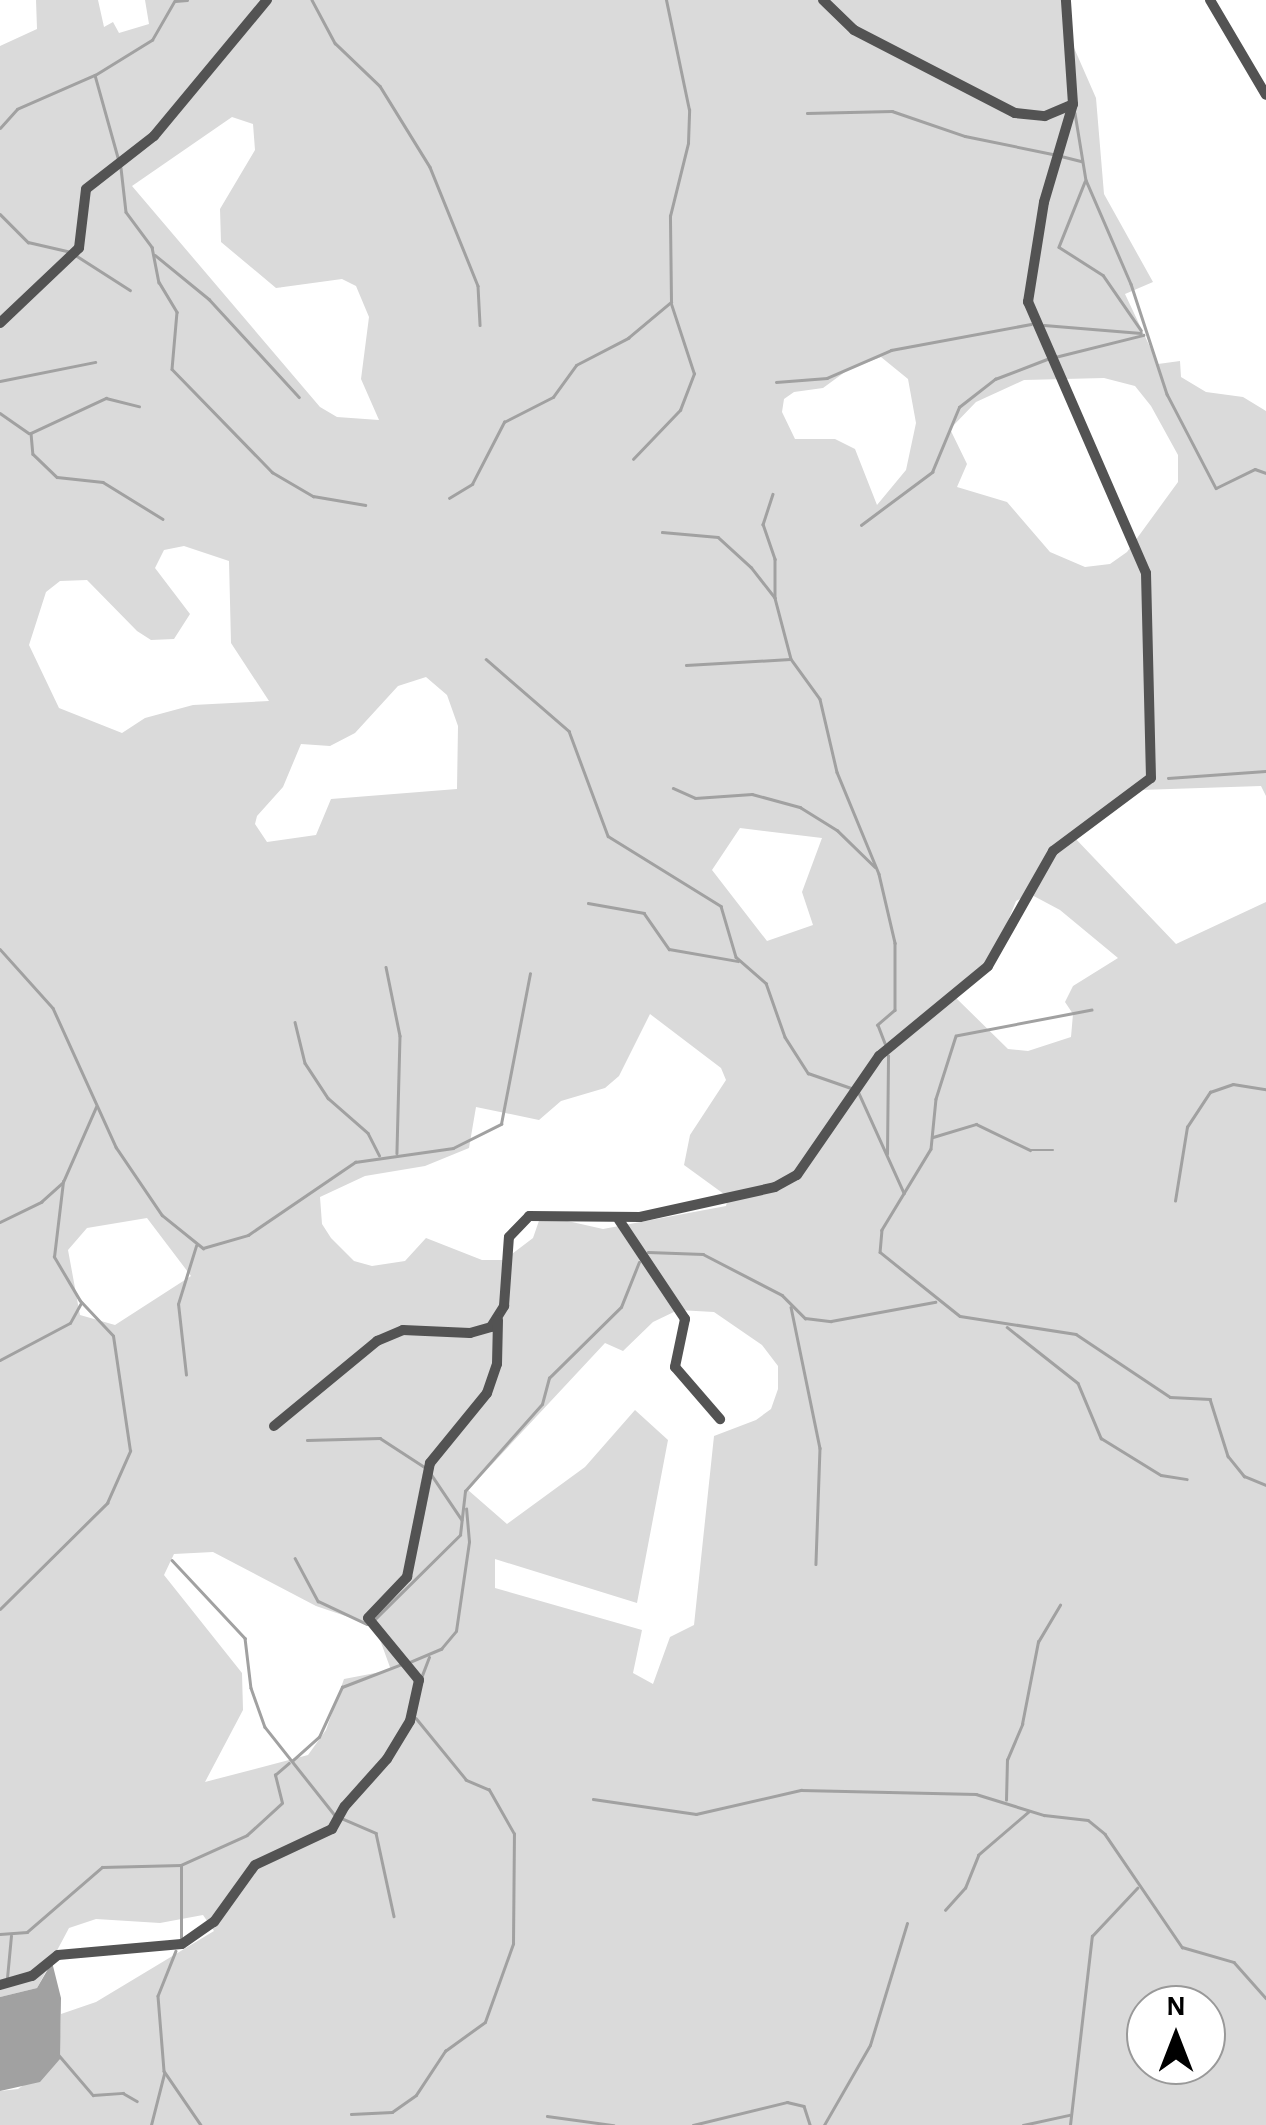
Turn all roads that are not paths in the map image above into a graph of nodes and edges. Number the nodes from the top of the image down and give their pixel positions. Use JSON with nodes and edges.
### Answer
{"nodes":[{"id":1,"x":267,"y":0,"type":"edge"},
{"id":2,"x":823,"y":0,"type":"edge"},
{"id":3,"x":1066,"y":0,"type":"edge"},
{"id":4,"x":1210,"y":0,"type":"edge"},
{"id":5,"x":1266,"y":95,"type":"edge"},
{"id":6,"x":1073,"y":104,"type":"junction"},
{"id":7,"x":0,"y":323,"type":"edge"},
{"id":8,"x":619,"y":1220,"type":"junction"},
{"id":9,"x":498,"y":1320,"type":"junction"},
{"id":10,"x":720,"y":1419,"type":"dead end"},
{"id":11,"x":274,"y":1426,"type":"dead end"},
{"id":12,"x":0,"y":1986,"type":"edge"}],
"edges":[{"from":1,"to":7,"type":"street"},
{"from":2,"to":6,"type":"street"},
{"from":3,"to":6,"type":"street"},
{"from":4,"to":5,"type":"street"},
{"from":6,"to":8,"type":"street"},
{"from":8,"to":9,"type":"street"},
{"from":8,"to":10,"type":"street"},
{"from":9,"to":11,"type":"street"},
{"from":9,"to":12,"type":"street"}]}
